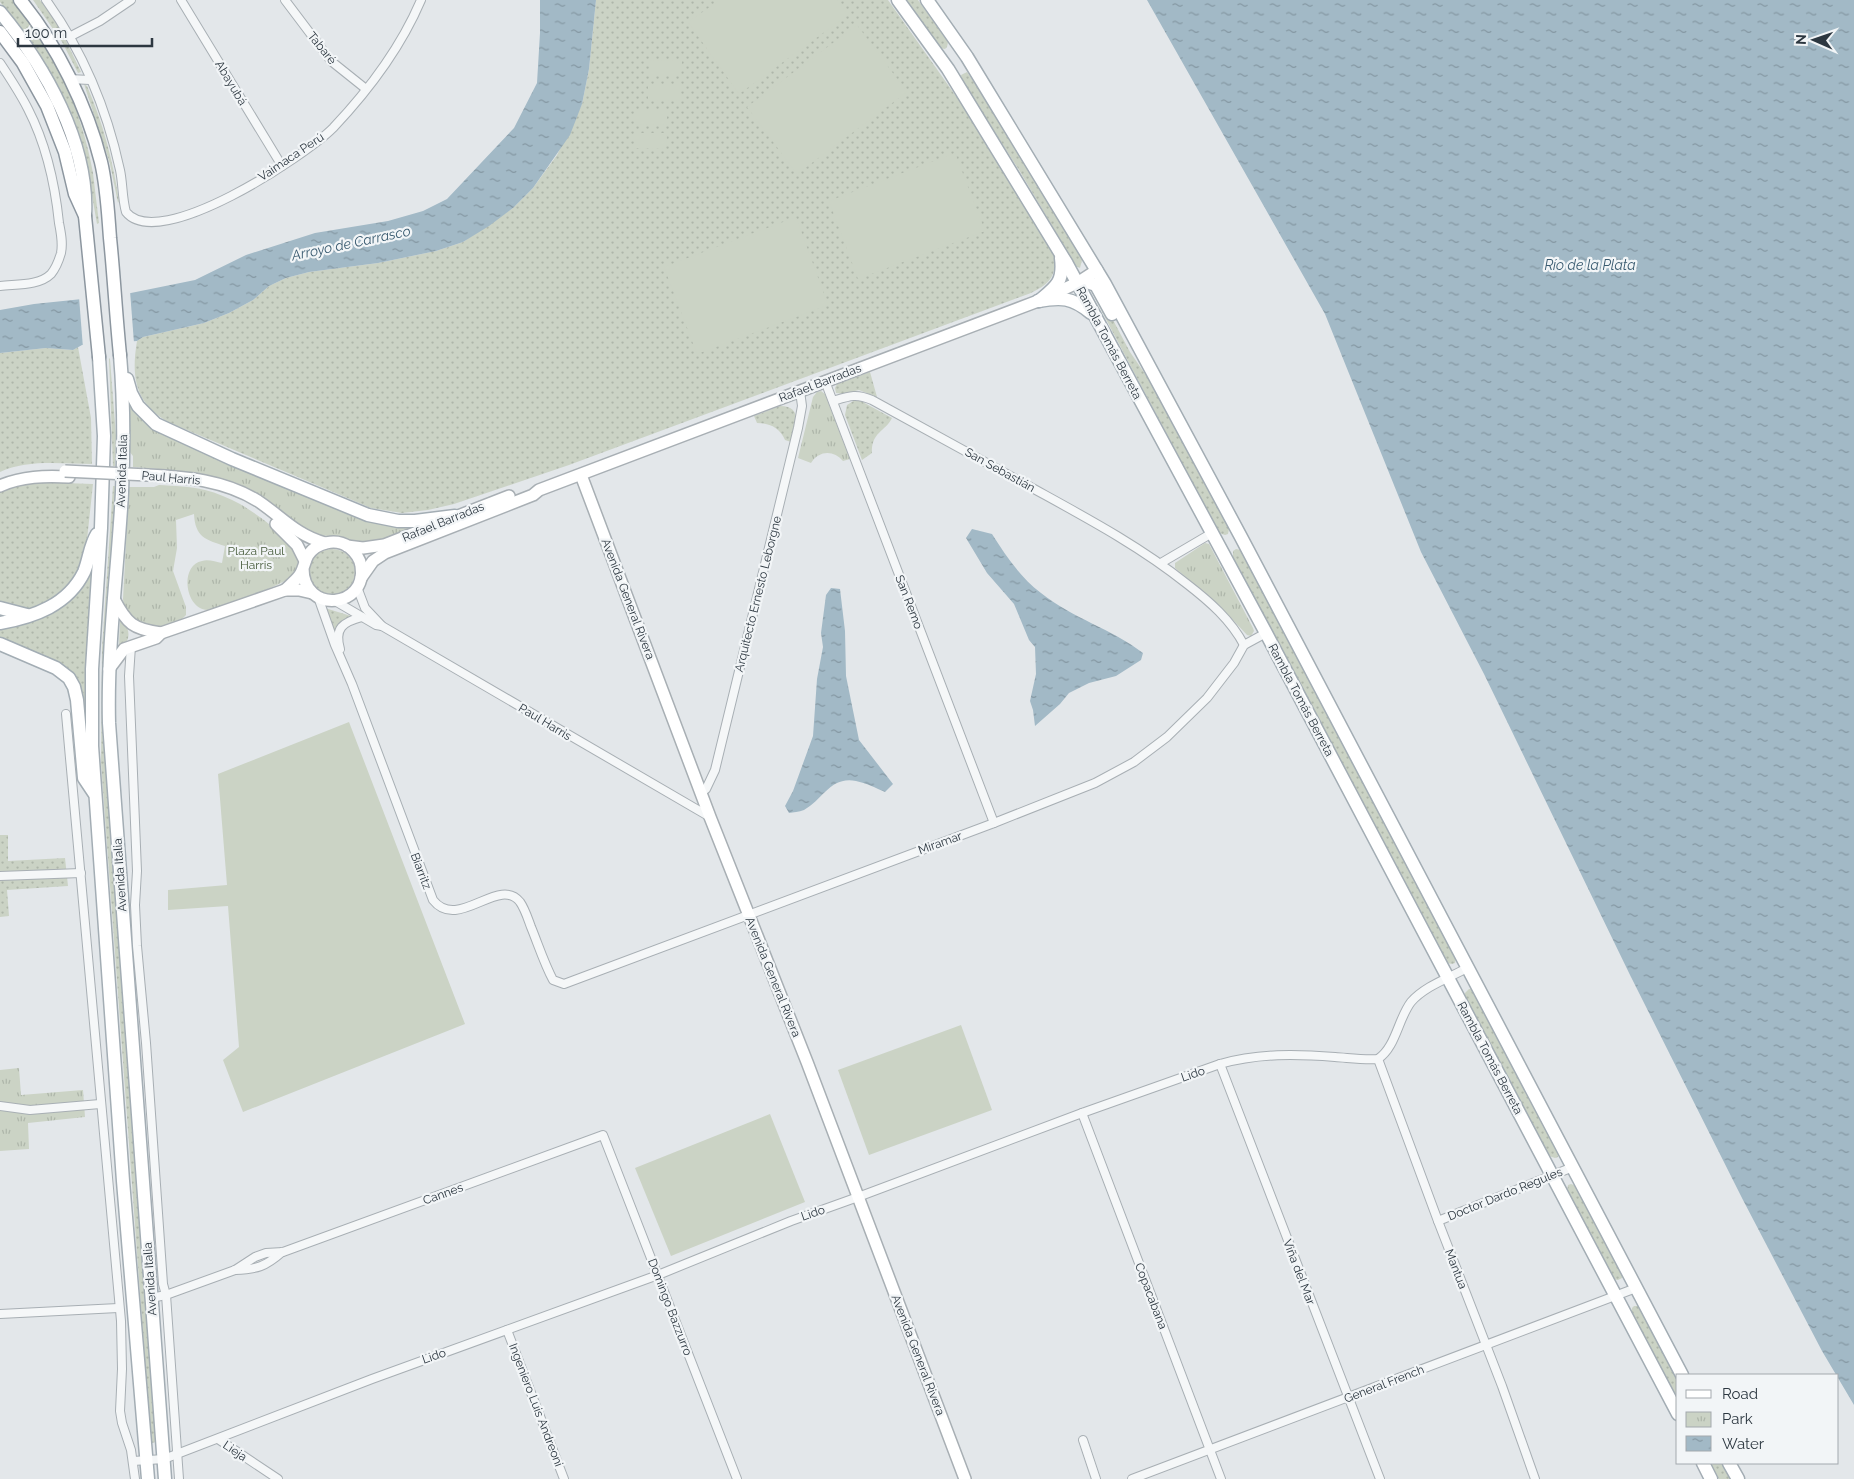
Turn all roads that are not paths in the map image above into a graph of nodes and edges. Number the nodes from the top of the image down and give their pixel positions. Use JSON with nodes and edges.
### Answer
{"nodes":[{"id":1,"x":46,"y":0,"type":"edge"},
{"id":2,"x":131,"y":0,"type":"edge"},
{"id":3,"x":181,"y":0,"type":"edge"},
{"id":4,"x":286,"y":0,"type":"edge"},
{"id":5,"x":421,"y":0,"type":"edge"},
{"id":6,"x":898,"y":0,"type":"edge"},
{"id":7,"x":927,"y":0,"type":"edge"},
{"id":8,"x":23,"y":2,"type":"edge"},
{"id":9,"x":0,"y":12,"type":"edge"},
{"id":10,"x":0,"y":32,"type":"edge"},
{"id":11,"x":71,"y":36,"type":"junction"},
{"id":12,"x":967,"y":57,"type":"junction"},
{"id":13,"x":0,"y":63,"type":"edge"},
{"id":14,"x":948,"y":69,"type":"junction"},
{"id":15,"x":69,"y":79,"type":"junction"},
{"id":16,"x":90,"y":80,"type":"junction"},
{"id":17,"x":366,"y":89,"type":"junction"},
{"id":18,"x":282,"y":166,"type":"junction"},
{"id":19,"x":85,"y":216,"type":"junction"},
{"id":20,"x":1061,"y":253,"type":"junction"},
{"id":21,"x":1097,"y":270,"type":"junction"},
{"id":22,"x":1077,"y":283,"type":"junction"},
{"id":23,"x":0,"y":286,"type":"edge"},
{"id":24,"x":1038,"y":302,"type":"junction"},
{"id":25,"x":1095,"y":316,"type":"junction"},
{"id":26,"x":120,"y":355,"type":"junction"},
{"id":27,"x":1152,"y":371,"type":"junction"},
{"id":28,"x":825,"y":381,"type":"junction"},
{"id":29,"x":800,"y":391,"type":"junction"},
{"id":30,"x":833,"y":401,"type":"junction"},
{"id":31,"x":67,"y":474,"type":"junction"},
{"id":32,"x":581,"y":475,"type":"junction"},
{"id":33,"x":147,"y":478,"type":"junction"},
{"id":34,"x":0,"y":480,"type":"edge"},
{"id":35,"x":0,"y":486,"type":"edge"},
{"id":36,"x":539,"y":490,"type":"junction"},
{"id":37,"x":455,"y":516,"type":"junction"},
{"id":38,"x":101,"y":528,"type":"junction"},
{"id":39,"x":1212,"y":533,"type":"junction"},
{"id":40,"x":1241,"y":537,"type":"junction"},
{"id":41,"x":325,"y":543,"type":"junction"},
{"id":42,"x":346,"y":545,"type":"junction"},
{"id":43,"x":1220,"y":548,"type":"junction"},
{"id":44,"x":1161,"y":563,"type":"junction"},
{"id":45,"x":304,"y":565,"type":"junction"},
{"id":46,"x":359,"y":582,"type":"junction"},
{"id":47,"x":285,"y":590,"type":"junction"},
{"id":48,"x":315,"y":595,"type":"junction"},
{"id":49,"x":114,"y":599,"type":"junction"},
{"id":50,"x":335,"y":601,"type":"junction"},
{"id":51,"x":0,"y":608,"type":"edge"},
{"id":52,"x":29,"y":616,"type":"junction"},
{"id":53,"x":362,"y":617,"type":"junction"},
{"id":54,"x":0,"y":623,"type":"edge"},
{"id":55,"x":131,"y":625,"type":"junction"},
{"id":56,"x":382,"y":626,"type":"junction"},
{"id":57,"x":161,"y":633,"type":"junction"},
{"id":58,"x":1266,"y":633,"type":"junction"},
{"id":59,"x":0,"y":644,"type":"edge"},
{"id":60,"x":1244,"y":645,"type":"junction"},
{"id":61,"x":130,"y":646,"type":"junction"},
{"id":62,"x":342,"y":658,"type":"junction"},
{"id":63,"x":109,"y":668,"type":"junction"},
{"id":64,"x":66,"y":714,"type":"dead end"},
{"id":65,"x":94,"y":793,"type":"junction"},
{"id":66,"x":700,"y":793,"type":"junction"},
{"id":67,"x":710,"y":817,"type":"junction"},
{"id":68,"x":994,"y":823,"type":"junction"},
{"id":69,"x":81,"y":873,"type":"junction"},
{"id":70,"x":0,"y":876,"type":"edge"},
{"id":71,"x":135,"y":905,"type":"junction"},
{"id":72,"x":122,"y":906,"type":"junction"},
{"id":73,"x":748,"y":914,"type":"junction"},
{"id":74,"x":1467,"y":968,"type":"junction"},
{"id":75,"x":1448,"y":979,"type":"junction"},
{"id":76,"x":567,"y":984,"type":"joint"},
{"id":77,"x":1378,"y":1059,"type":"junction"},
{"id":78,"x":1220,"y":1064,"type":"junction"},
{"id":79,"x":100,"y":1104,"type":"junction"},
{"id":80,"x":0,"y":1106,"type":"edge"},
{"id":81,"x":1082,"y":1113,"type":"junction"},
{"id":82,"x":603,"y":1135,"type":"joint"},
{"id":83,"x":1573,"y":1167,"type":"junction"},
{"id":84,"x":1553,"y":1175,"type":"junction"},
{"id":85,"x":858,"y":1198,"type":"junction"},
{"id":86,"x":1438,"y":1221,"type":"junction"},
{"id":87,"x":283,"y":1252,"type":"junction"},
{"id":88,"x":234,"y":1270,"type":"junction"},
{"id":89,"x":658,"y":1275,"type":"junction"},
{"id":90,"x":1636,"y":1288,"type":"junction"},
{"id":91,"x":166,"y":1295,"type":"junction"},
{"id":92,"x":1616,"y":1296,"type":"junction"},
{"id":93,"x":151,"y":1298,"type":"junction"},
{"id":94,"x":118,"y":1308,"type":"junction"},
{"id":95,"x":0,"y":1314,"type":"edge"},
{"id":96,"x":507,"y":1330,"type":"junction"},
{"id":97,"x":1486,"y":1346,"type":"junction"},
{"id":98,"x":1681,"y":1374,"type":"edge"},
{"id":99,"x":1347,"y":1398,"type":"junction"},
{"id":100,"x":1676,"y":1410,"type":"edge"},
{"id":101,"x":218,"y":1439,"type":"junction"},
{"id":102,"x":1083,"y":1440,"type":"dead end"},
{"id":103,"x":1210,"y":1450,"type":"junction"},
{"id":104,"x":178,"y":1454,"type":"junction"},
{"id":105,"x":164,"y":1459,"type":"junction"},
{"id":106,"x":146,"y":1461,"type":"junction"},
{"id":107,"x":133,"y":1462,"type":"junction"},
{"id":108,"x":1704,"y":1464,"type":"edge"},
{"id":109,"x":1730,"y":1464,"type":"edge"},
{"id":110,"x":135,"y":1479,"type":"edge"},
{"id":111,"x":148,"y":1479,"type":"edge"},
{"id":112,"x":165,"y":1479,"type":"edge"},
{"id":113,"x":180,"y":1479,"type":"edge"},
{"id":114,"x":278,"y":1479,"type":"edge"},
{"id":115,"x":564,"y":1479,"type":"edge"},
{"id":116,"x":737,"y":1479,"type":"edge"},
{"id":117,"x":965,"y":1479,"type":"edge"},
{"id":118,"x":1096,"y":1479,"type":"edge"},
{"id":119,"x":1132,"y":1479,"type":"edge"},
{"id":120,"x":1221,"y":1479,"type":"edge"},
{"id":121,"x":1380,"y":1479,"type":"edge"},
{"id":122,"x":1536,"y":1479,"type":"edge"},
{"id":123,"x":1712,"y":1479,"type":"edge"},
{"id":124,"x":1738,"y":1479,"type":"edge"}],
"edges":[{"from":1,"to":11,"type":"street"},
{"from":2,"to":11,"type":"street"},
{"from":3,"to":18,"type":"street","name":"Abayubá"},
{"from":4,"to":17,"type":"street","name":"Tabaré"},
{"from":5,"to":17,"type":"street","name":"Vaimaca Perú"},
{"from":6,"to":14,"type":"main road","name":"Rambla Tomás Berreta"},
{"from":7,"to":12,"type":"main road","name":"Rambla Tomás Berreta"},
{"from":8,"to":15,"type":"main road","name":"Avenida Italia"},
{"from":9,"to":19,"type":"main road"},
{"from":10,"to":19,"type":"main road"},
{"from":11,"to":16,"type":"street"},
{"from":12,"to":14,"type":"main road"},
{"from":12,"to":21,"type":"main road","name":"Rambla Tomás Berreta"},
{"from":13,"to":23,"type":"street"},
{"from":14,"to":20,"type":"main road","name":"Rambla Tomás Berreta"},
{"from":15,"to":16,"type":"street"},
{"from":15,"to":26,"type":"main road","name":"Avenida Italia"},
{"from":16,"to":18,"type":"street","name":"Vaimaca Perú"},
{"from":17,"to":18,"type":"street","name":"Vaimaca Perú"},
{"from":19,"to":38,"type":"main road","name":"Avenida Italia"},
{"from":20,"to":22,"type":"main road","name":"Rambla Tomás Berreta"},
{"from":20,"to":24,"type":"main road"},
{"from":21,"to":22,"type":"main road","name":"Rafael Barradas"},
{"from":21,"to":27,"type":"main road","name":"Rambla Tomás Berreta"},
{"from":22,"to":24,"type":"main road","name":"Rafael Barradas"},
{"from":22,"to":25,"type":"main road","name":"Rambla Tomás Berreta"},
{"from":22,"to":27,"type":"main road"},
{"from":24,"to":25,"type":"main road"},
{"from":24,"to":28,"type":"main road","name":"Rafael Barradas"},
{"from":25,"to":39,"type":"main road","name":"Rambla Tomás Berreta"},
{"from":26,"to":37,"type":"main road"},
{"from":26,"to":49,"type":"main road","name":"Avenida Italia"},
{"from":27,"to":40,"type":"main road","name":"Rambla Tomás Berreta"},
{"from":28,"to":29,"type":"main road","name":"Rafael Barradas"},
{"from":28,"to":30,"type":"street","name":"San Remo"},
{"from":29,"to":32,"type":"main road","name":"Rafael Barradas"},
{"from":29,"to":66,"type":"street","name":"Arquitecto Ernesto Leborgne"},
{"from":30,"to":44,"type":"street","name":"San Sebastián"},
{"from":30,"to":68,"type":"street","name":"San Remo"},
{"from":31,"to":33,"type":"main road","name":"Paul Harris"},
{"from":31,"to":34,"type":"main road","name":"Paul Harris"},
{"from":31,"to":35,"type":"main road","name":"Paul Harris"},
{"from":32,"to":36,"type":"main road","name":"Rafael Barradas"},
{"from":32,"to":66,"type":"main road","name":"Avenida General Rivera"},
{"from":33,"to":41,"type":"main road","name":"Paul Harris"},
{"from":33,"to":45,"type":"main road","name":"Paul Harris"},
{"from":36,"to":37,"type":"main road","name":"Rafael Barradas"},
{"from":36,"to":46,"type":"main road","name":"Rafael Barradas"},
{"from":37,"to":42,"type":"main road","name":"Rafael Barradas"},
{"from":38,"to":52,"type":"main road"},
{"from":38,"to":65,"type":"main road","name":"Avenida Italia"},
{"from":39,"to":43,"type":"main road","name":"Rambla Tomás Berreta"},
{"from":39,"to":44,"type":"street"},
{"from":40,"to":43,"type":"main road"},
{"from":40,"to":74,"type":"main road","name":"Rambla Tomás Berreta"},
{"from":41,"to":42,"type":"main road","name":"Rafael Barradas"},
{"from":41,"to":45,"type":"main road"},
{"from":42,"to":46,"type":"main road"},
{"from":43,"to":58,"type":"main road","name":"Rambla Tomás Berreta"},
{"from":44,"to":60,"type":"street","name":"San Sebastián"},
{"from":45,"to":47,"type":"main road"},
{"from":45,"to":48,"type":"main road"},
{"from":46,"to":50,"type":"main road","name":"Rafael Barradas"},
{"from":46,"to":56,"type":"street","name":"Paul Harris"},
{"from":47,"to":48,"type":"main road"},
{"from":47,"to":57,"type":"main road"},
{"from":48,"to":50,"type":"main road"},
{"from":48,"to":62,"type":"street","name":"Biarritz"},
{"from":49,"to":55,"type":"main road"},
{"from":49,"to":63,"type":"main road","name":"Avenida Italia"},
{"from":50,"to":53,"type":"street","name":"Paul Harris"},
{"from":51,"to":52,"type":"main road"},
{"from":52,"to":54,"type":"main road"},
{"from":53,"to":56,"type":"street","name":"Paul Harris"},
{"from":53,"to":62,"type":"street","name":"Biarritz"},
{"from":55,"to":57,"type":"main road"},
{"from":55,"to":61,"type":"main road"},
{"from":56,"to":67,"type":"street","name":"Paul Harris"},
{"from":57,"to":61,"type":"main road"},
{"from":58,"to":60,"type":"street"},
{"from":58,"to":75,"type":"main road","name":"Rambla Tomás Berreta"},
{"from":59,"to":65,"type":"main road"},
{"from":60,"to":68,"type":"street","name":"Miramar"},
{"from":61,"to":63,"type":"main road"},
{"from":61,"to":71,"type":"street","name":"Avenida Italia"},
{"from":62,"to":76,"type":"street","name":"Biarritz"},
{"from":63,"to":72,"type":"main road","name":"Avenida Italia"},
{"from":64,"to":69,"type":"street"},
{"from":65,"to":106,"type":"main road","name":"Avenida Italia"},
{"from":66,"to":67,"type":"main road","name":"Avenida General Rivera"},
{"from":67,"to":73,"type":"main road","name":"Avenida General Rivera"},
{"from":68,"to":73,"type":"street","name":"Miramar"},
{"from":69,"to":70,"type":"street"},
{"from":69,"to":79,"type":"street"},
{"from":71,"to":72,"type":"street"},
{"from":71,"to":91,"type":"street","name":"Avenida Italia"},
{"from":72,"to":93,"type":"main road","name":"Avenida Italia"},
{"from":73,"to":76,"type":"street","name":"Miramar"},
{"from":73,"to":85,"type":"main road","name":"Avenida General Rivera"},
{"from":74,"to":75,"type":"street"},
{"from":74,"to":83,"type":"main road","name":"Rambla Tomás Berreta"},
{"from":75,"to":77,"type":"street"},
{"from":75,"to":84,"type":"main road","name":"Rambla Tomás Berreta"},
{"from":77,"to":78,"type":"street","name":"Lido"},
{"from":77,"to":86,"type":"street","name":"Mantua"},
{"from":78,"to":81,"type":"street","name":"Lido"},
{"from":78,"to":99,"type":"street","name":"Viña del Mar"},
{"from":79,"to":80,"type":"street"},
{"from":79,"to":94,"type":"street"},
{"from":81,"to":85,"type":"street","name":"Lido"},
{"from":81,"to":103,"type":"street","name":"Copacabana"},
{"from":82,"to":87,"type":"street","name":"Cannes"},
{"from":82,"to":89,"type":"street","name":"Domingo Bazzurro"},
{"from":83,"to":84,"type":"street","name":"Doctor Dardo Regules"},
{"from":83,"to":90,"type":"main road","name":"Rambla Tomás Berreta"},
{"from":84,"to":86,"type":"street","name":"Doctor Dardo Regules"},
{"from":84,"to":92,"type":"main road","name":"Rambla Tomás Berreta"},
{"from":85,"to":89,"type":"street","name":"Lido"},
{"from":85,"to":117,"type":"main road","name":"Avenida General Rivera"},
{"from":86,"to":97,"type":"street","name":"Mantua"},
{"from":87,"to":88,"type":"street","name":"Cannes"},
{"from":87,"to":88,"type":"street","name":"Cannes"},
{"from":88,"to":91,"type":"street","name":"Cannes"},
{"from":89,"to":96,"type":"street","name":"Lido"},
{"from":89,"to":116,"type":"street","name":"Domingo Bazzurro"},
{"from":90,"to":92,"type":"street","name":"General French"},
{"from":90,"to":98,"type":"main road","name":"Rambla Tomás Berreta"},
{"from":91,"to":93,"type":"street","name":"Cannes"},
{"from":91,"to":104,"type":"street","name":"Avenida Italia"},
{"from":92,"to":97,"type":"street","name":"General French"},
{"from":92,"to":100,"type":"main road","name":"Rambla Tomás Berreta"},
{"from":93,"to":105,"type":"main road","name":"Avenida Italia"},
{"from":94,"to":95,"type":"street"},
{"from":94,"to":107,"type":"street"},
{"from":96,"to":101,"type":"street","name":"Lido"},
{"from":96,"to":115,"type":"street","name":"Ingeniero Luis Andreoni"},
{"from":97,"to":99,"type":"street","name":"General French"},
{"from":97,"to":122,"type":"street","name":"Mantua"},
{"from":99,"to":103,"type":"street","name":"General French"},
{"from":99,"to":121,"type":"street","name":"Viña del Mar"},
{"from":101,"to":104,"type":"street","name":"Lido"},
{"from":101,"to":114,"type":"street","name":"Lieja"},
{"from":102,"to":118,"type":"street"},
{"from":103,"to":119,"type":"street","name":"General French"},
{"from":103,"to":120,"type":"street","name":"Copacabana"},
{"from":104,"to":105,"type":"street","name":"Lido"},
{"from":104,"to":113,"type":"street","name":"Avenida Italia"},
{"from":105,"to":106,"type":"street","name":"Lido"},
{"from":105,"to":112,"type":"main road","name":"Avenida Italia"},
{"from":106,"to":107,"type":"street","name":"Lido"},
{"from":106,"to":111,"type":"main road","name":"Avenida Italia"},
{"from":107,"to":110,"type":"street"},
{"from":108,"to":123,"type":"main road"},
{"from":109,"to":124,"type":"main road"}]}
